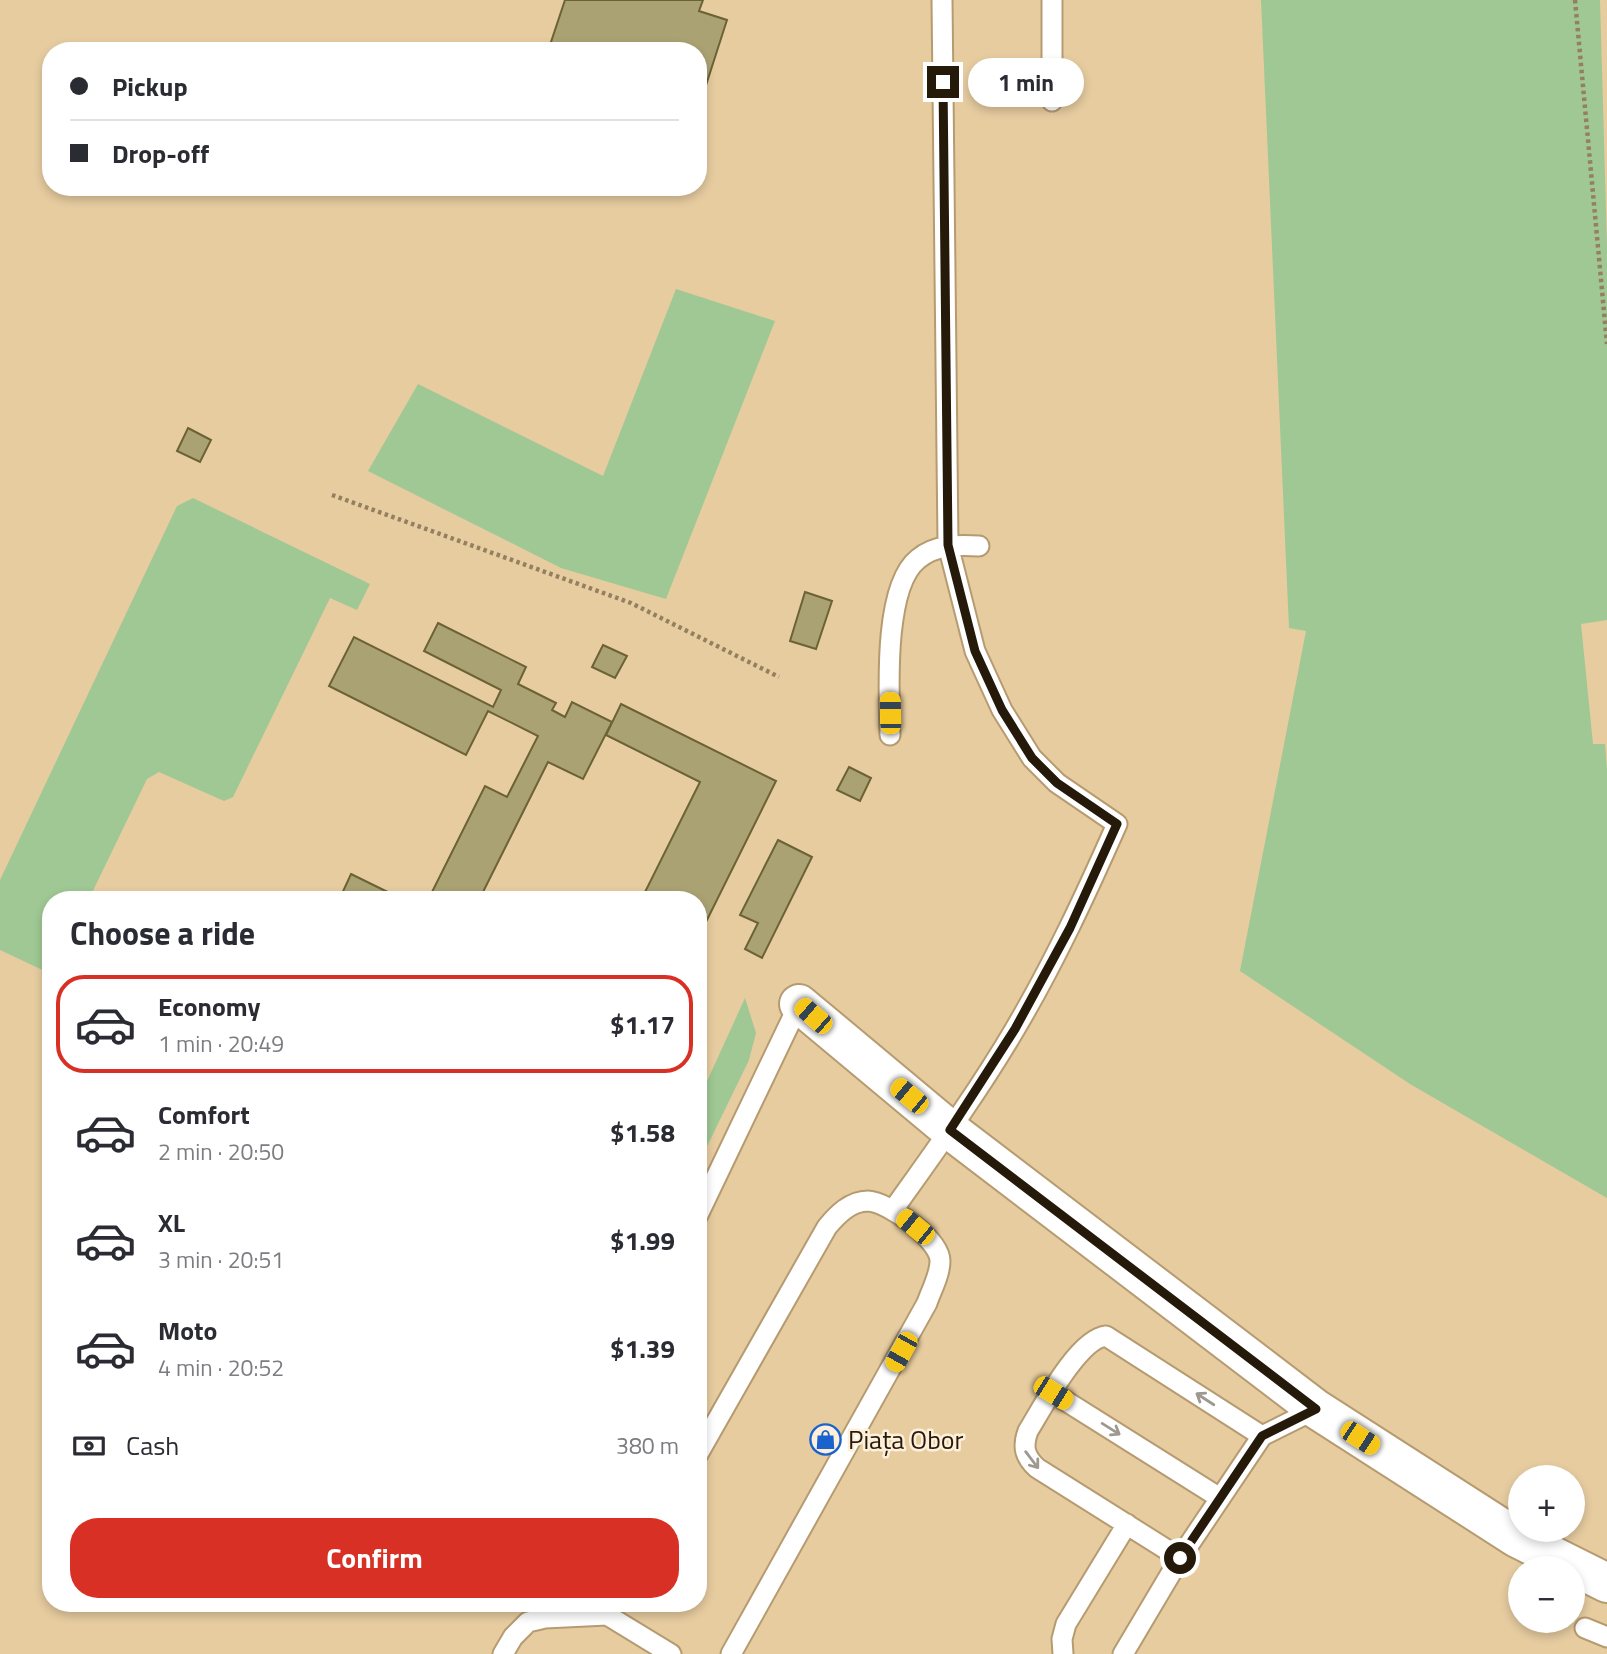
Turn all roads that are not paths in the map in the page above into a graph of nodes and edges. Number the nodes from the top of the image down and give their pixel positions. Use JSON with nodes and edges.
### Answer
{"nodes":[{"id":1,"x":942,"y":0,"type":"edge"},
{"id":2,"x":1052,"y":0,"type":"edge"},
{"id":3,"x":1052,"y":101,"type":"dead end"},
{"id":4,"x":948,"y":545,"type":"junction"},
{"id":5,"x":979,"y":546,"type":"dead end"},
{"id":6,"x":890,"y":735,"type":"dead end"},
{"id":7,"x":799,"y":1004,"type":"joint"},
{"id":8,"x":950,"y":1130,"type":"junction"},
{"id":9,"x":707,"y":1196,"type":"edge"},
{"id":10,"x":893,"y":1210,"type":"junction"},
{"id":11,"x":1053,"y":1393,"type":"junction"},
{"id":12,"x":1316,"y":1409,"type":"junction"},
{"id":13,"x":1262,"y":1436,"type":"junction"},
{"id":14,"x":707,"y":1438,"type":"edge"},
{"id":15,"x":1220,"y":1498,"type":"junction"},
{"id":16,"x":1127,"y":1524,"type":"junction"},
{"id":17,"x":1180,"y":1558,"type":"junction"},
{"id":18,"x":1607,"y":1583,"type":"edge"},
{"id":19,"x":589,"y":1612,"type":"edge"},
{"id":20,"x":615,"y":1612,"type":"edge"},
{"id":21,"x":1585,"y":1628,"type":"dead end"},
{"id":22,"x":1607,"y":1637,"type":"edge"},
{"id":23,"x":503,"y":1654,"type":"edge"},
{"id":24,"x":671,"y":1654,"type":"edge"},
{"id":25,"x":731,"y":1654,"type":"edge"},
{"id":26,"x":1063,"y":1654,"type":"edge"},
{"id":27,"x":1123,"y":1654,"type":"edge"}],
"edges":[{"from":1,"to":4,"type":"lane"},
{"from":2,"to":3,"type":"lane"},
{"from":4,"to":5,"type":"lane"},
{"from":4,"to":6,"type":"lane"},
{"from":4,"to":8,"type":"lane"},
{"from":7,"to":8,"type":"street"},
{"from":7,"to":9,"type":"lane"},
{"from":8,"to":10,"type":"lane"},
{"from":8,"to":12,"type":"street"},
{"from":10,"to":14,"type":"lane"},
{"from":10,"to":25,"type":"lane"},
{"from":13,"to":11,"type":"lane","one_way":true},
{"from":11,"to":15,"type":"lane","one_way":true},
{"from":11,"to":16,"type":"lane","one_way":true},
{"from":12,"to":13,"type":"lane"},
{"from":12,"to":18,"type":"street"},
{"from":13,"to":15,"type":"lane"},
{"from":15,"to":17,"type":"lane"},
{"from":16,"to":17,"type":"lane"},
{"from":16,"to":26,"type":"lane"},
{"from":17,"to":27,"type":"lane"},
{"from":19,"to":23,"type":"lane"},
{"from":20,"to":24,"type":"lane"},
{"from":21,"to":22,"type":"lane"}]}
